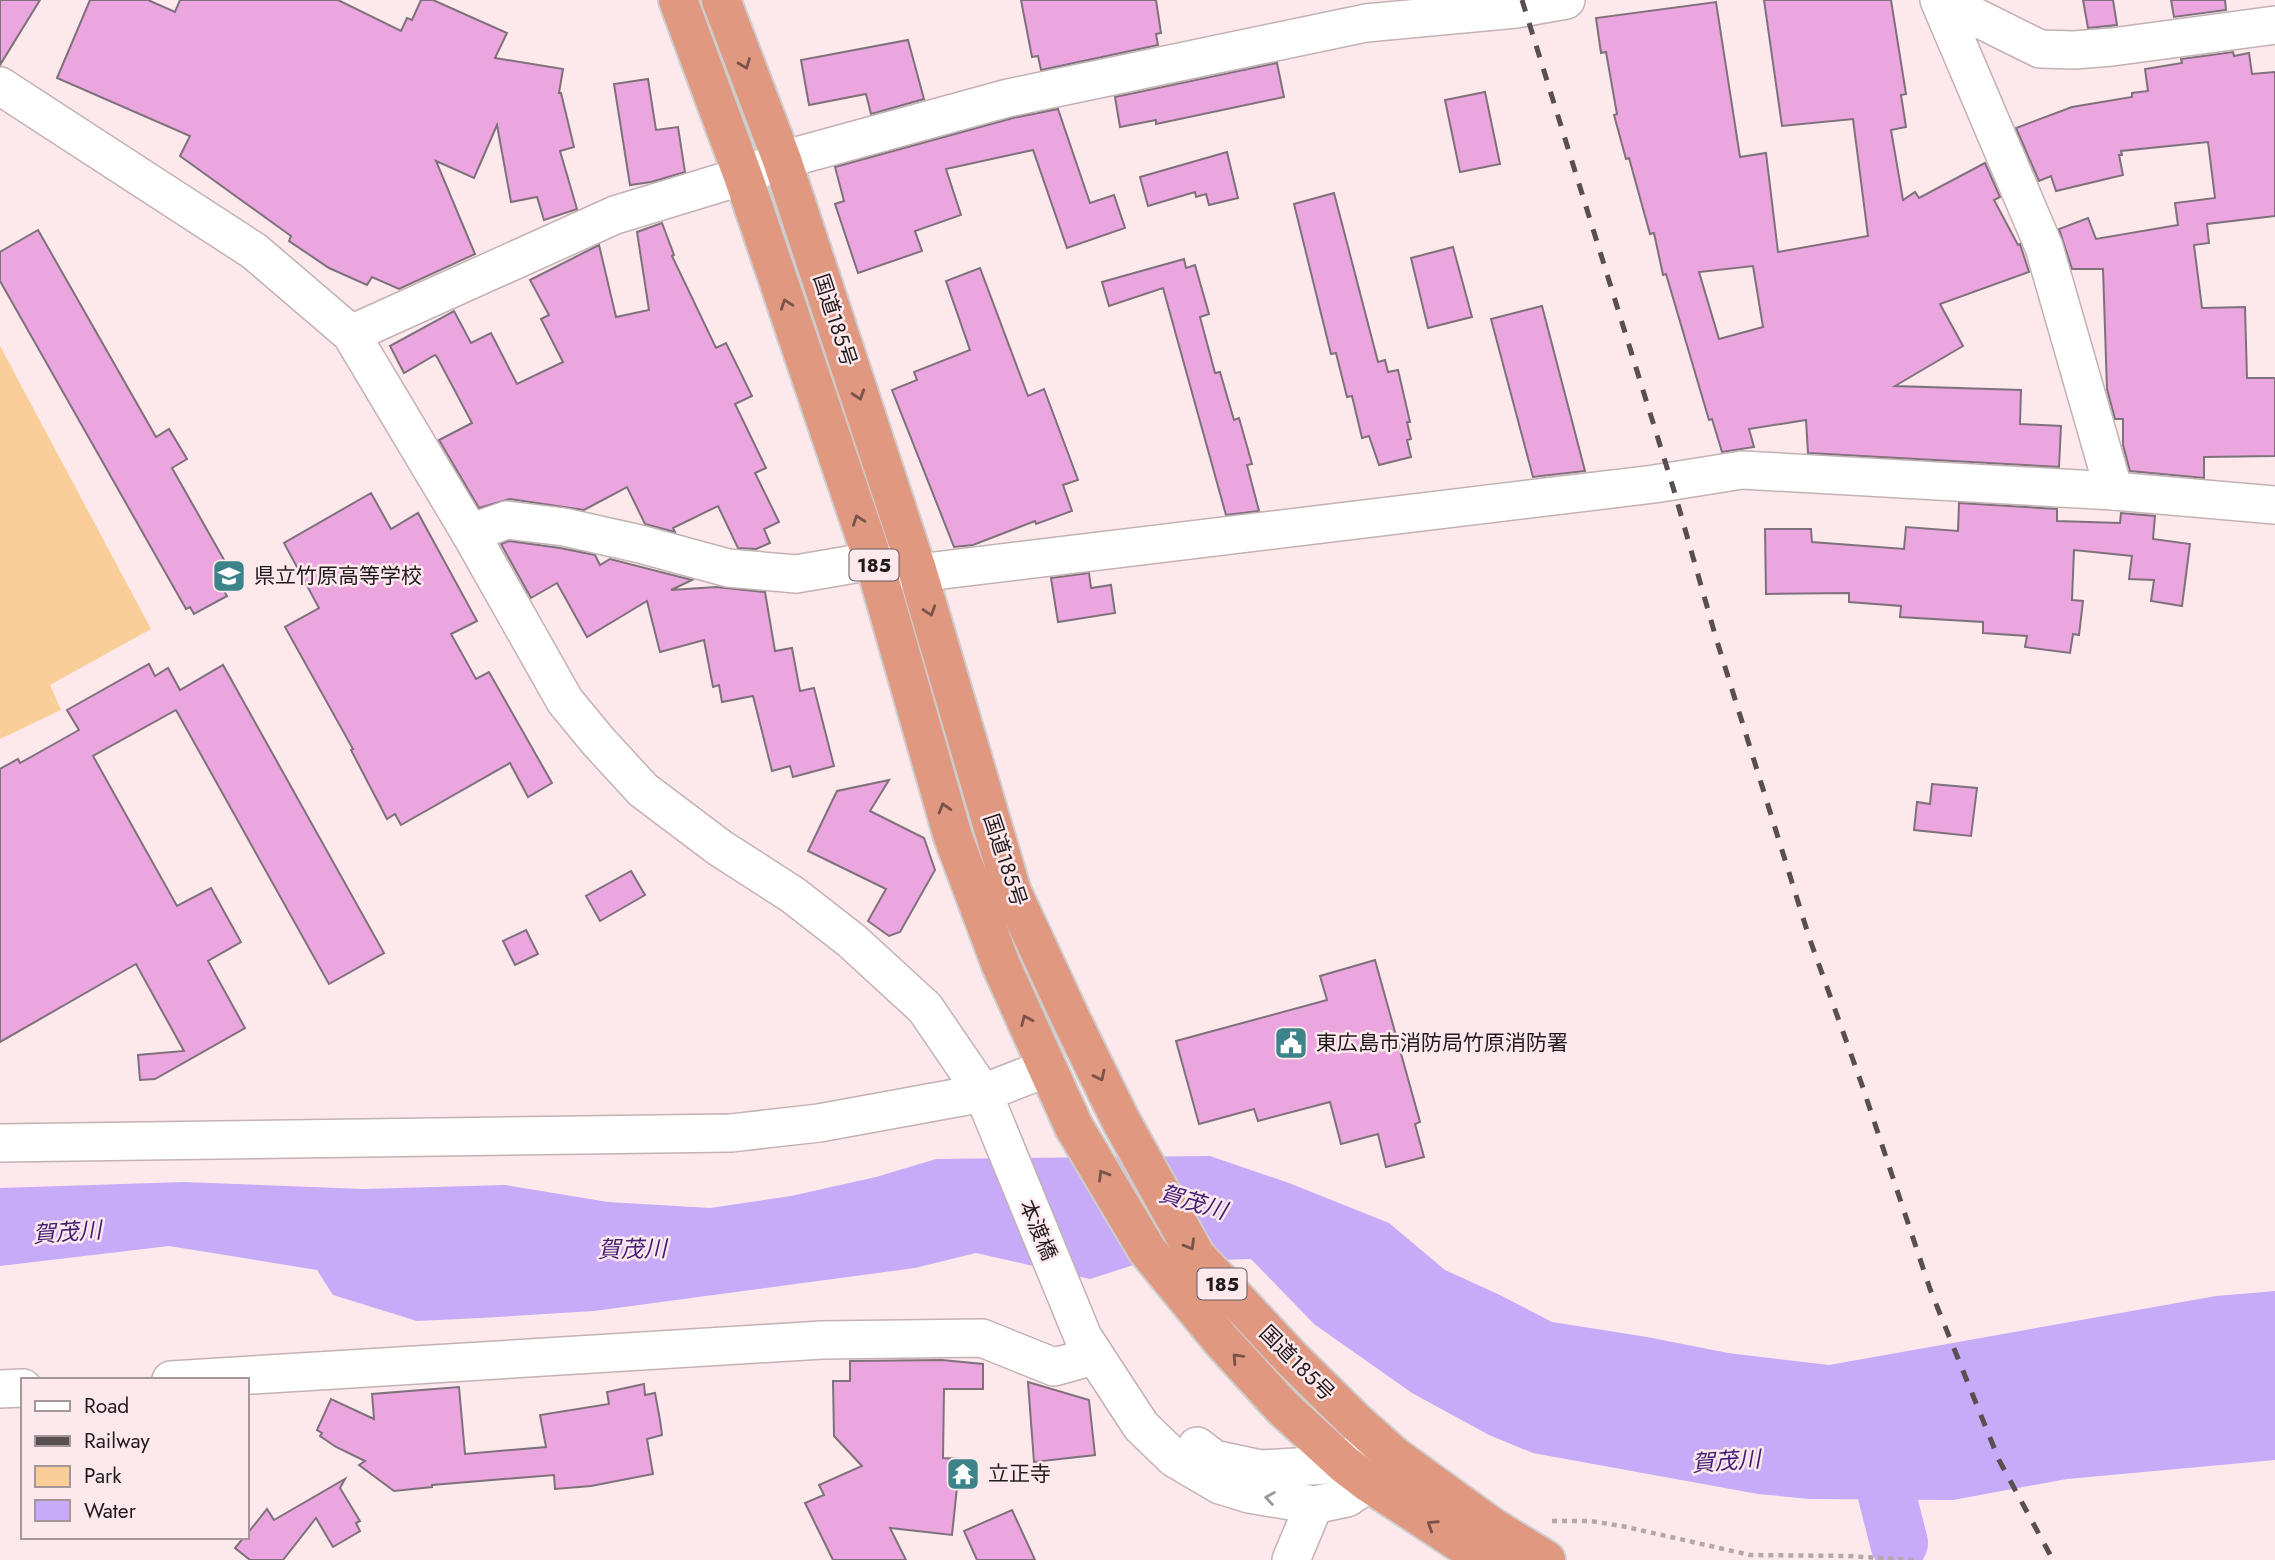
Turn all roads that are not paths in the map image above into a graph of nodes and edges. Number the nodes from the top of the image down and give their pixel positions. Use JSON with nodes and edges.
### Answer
{"nodes":[{"id":1,"x":678,"y":0,"type":"edge"},
{"id":2,"x":721,"y":0,"type":"edge"},
{"id":3,"x":1566,"y":0,"type":"edge"},
{"id":4,"x":1940,"y":0,"type":"edge"},
{"id":5,"x":1469,"y":7,"type":"edge"},
{"id":6,"x":2275,"y":25,"type":"edge"},
{"id":7,"x":0,"y":86,"type":"edge"},
{"id":8,"x":782,"y":160,"type":"junction"},
{"id":9,"x":743,"y":176,"type":"junction"},
{"id":10,"x":351,"y":334,"type":"junction"},
{"id":11,"x":2114,"y":491,"type":"junction"},
{"id":12,"x":2275,"y":505,"type":"edge"},
{"id":13,"x":470,"y":533,"type":"junction"},
{"id":14,"x":872,"y":561,"type":"junction"},
{"id":15,"x":918,"y":573,"type":"junction"},
{"id":16,"x":1047,"y":1068,"type":"junction"},
{"id":17,"x":988,"y":1108,"type":"junction"},
{"id":18,"x":0,"y":1143,"type":"edge"},
{"id":19,"x":1088,"y":1346,"type":"junction"},
{"id":20,"x":204,"y":1378,"type":"edge"},
{"id":21,"x":21,"y":1388,"type":"edge"},
{"id":22,"x":0,"y":1389,"type":"edge"},
{"id":23,"x":1374,"y":1438,"type":"junction"},
{"id":24,"x":1356,"y":1474,"type":"junction"},
{"id":25,"x":1314,"y":1505,"type":"junction"},
{"id":26,"x":1491,"y":1544,"type":"edge"},
{"id":27,"x":1291,"y":1560,"type":"edge"},
{"id":28,"x":1546,"y":1560,"type":"edge"}],
"edges":[{"from":1,"to":9,"type":"highway","name":"国道185号","number":"185"},
{"from":2,"to":8,"type":"highway","name":"国道185号","number":"185","one_way":true},
{"from":3,"to":5,"type":"street"},
{"from":4,"to":6,"type":"street"},
{"from":4,"to":11,"type":"street"},
{"from":5,"to":8,"type":"street"},
{"from":7,"to":10,"type":"street","name":"本渡橋"},
{"from":8,"to":9,"type":"street"},
{"from":8,"to":15,"type":"highway","name":"国道185号","number":"185","one_way":true},
{"from":9,"to":10,"type":"street"},
{"from":14,"to":9,"type":"highway","name":"国道185号","number":"185","one_way":true},
{"from":10,"to":13,"type":"street","name":"本渡橋"},
{"from":11,"to":12,"type":"street"},
{"from":11,"to":15,"type":"street"},
{"from":13,"to":14,"type":"street"},
{"from":13,"to":17,"type":"street","name":"本渡橋"},
{"from":14,"to":15,"type":"street"},
{"from":16,"to":14,"type":"highway","name":"国道185号","number":"185","one_way":true},
{"from":15,"to":23,"type":"highway","name":"国道185号","number":"185","one_way":true},
{"from":16,"to":17,"type":"street"},
{"from":24,"to":16,"type":"highway","name":"国道185号","number":"185","one_way":true},
{"from":17,"to":18,"type":"street"},
{"from":17,"to":19,"type":"street","name":"本渡橋"},
{"from":19,"to":20,"type":"street"},
{"from":19,"to":24,"type":"street"},
{"from":25,"to":19,"type":"street","one_way":true},
{"from":21,"to":22,"type":"street"},
{"from":23,"to":24,"type":"street"},
{"from":23,"to":26,"type":"highway","name":"国道185号","number":"185"},
{"from":24,"to":25,"type":"street"},
{"from":26,"to":24,"type":"highway","name":"国道185号","number":"185","one_way":true},
{"from":25,"to":27,"type":"street"},
{"from":26,"to":28,"type":"highway","name":"国道185号","number":"185"}]}
